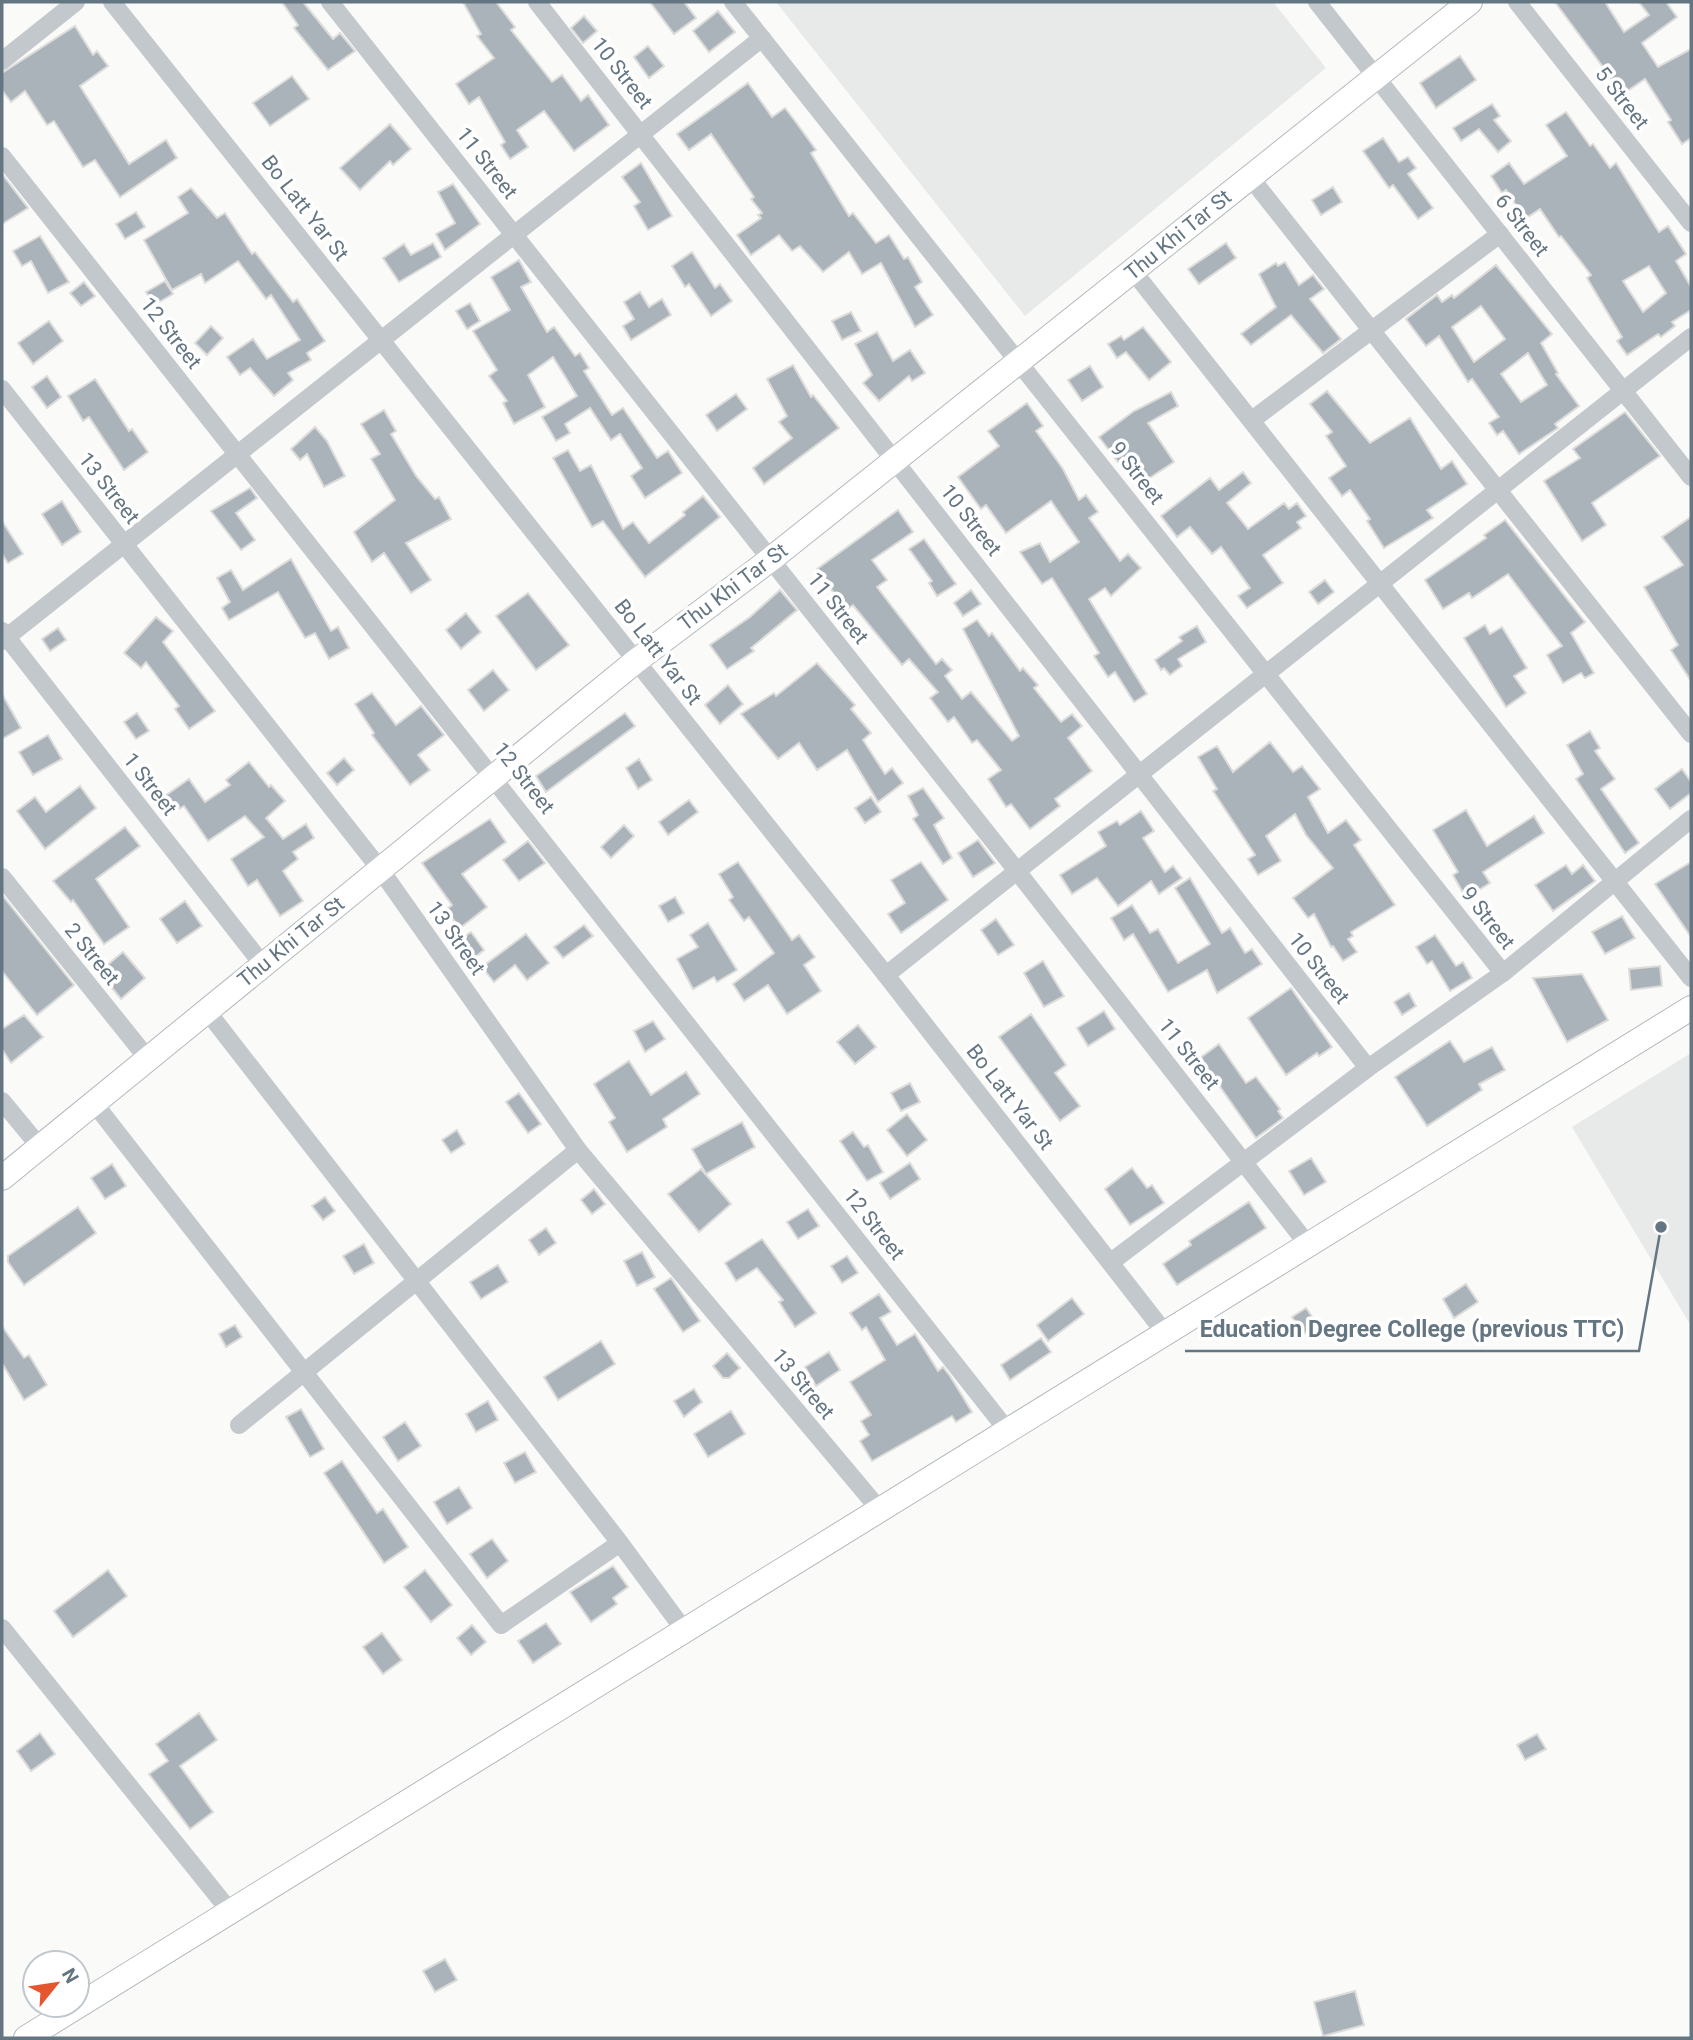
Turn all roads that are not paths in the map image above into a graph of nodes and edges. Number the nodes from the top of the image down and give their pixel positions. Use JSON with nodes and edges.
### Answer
{"nodes":[{"id":1,"x":76,"y":2,"type":"edge"},
{"id":2,"x":112,"y":2,"type":"edge"},
{"id":3,"x":330,"y":2,"type":"edge"},
{"id":4,"x":537,"y":2,"type":"edge"},
{"id":5,"x":733,"y":2,"type":"edge"},
{"id":6,"x":1317,"y":2,"type":"edge"},
{"id":7,"x":1470,"y":2,"type":"edge"},
{"id":8,"x":1517,"y":2,"type":"edge"},
{"id":9,"x":762,"y":38,"type":"junction"},
{"id":10,"x":2,"y":61,"type":"edge"},
{"id":11,"x":1376,"y":77,"type":"junction"},
{"id":12,"x":640,"y":134,"type":"junction"},
{"id":13,"x":2,"y":156,"type":"edge"},
{"id":14,"x":1250,"y":177,"type":"junction"},
{"id":15,"x":1691,"y":223,"type":"edge"},
{"id":16,"x":514,"y":234,"type":"junction"},
{"id":17,"x":1500,"y":234,"type":"junction"},
{"id":18,"x":1133,"y":271,"type":"junction"},
{"id":19,"x":1372,"y":330,"type":"junction"},
{"id":20,"x":1691,"y":337,"type":"edge"},
{"id":21,"x":381,"y":340,"type":"junction"},
{"id":22,"x":1019,"y":361,"type":"junction"},
{"id":23,"x":2,"y":388,"type":"edge"},
{"id":24,"x":1624,"y":391,"type":"junction"},
{"id":25,"x":1252,"y":420,"type":"junction"},
{"id":26,"x":238,"y":454,"type":"junction"},
{"id":27,"x":895,"y":460,"type":"junction"},
{"id":28,"x":1691,"y":477,"type":"edge"},
{"id":29,"x":1499,"y":489,"type":"junction"},
{"id":30,"x":124,"y":544,"type":"junction"},
{"id":31,"x":771,"y":559,"type":"junction"},
{"id":32,"x":1381,"y":583,"type":"junction"},
{"id":33,"x":3,"y":636,"type":"edge"},
{"id":34,"x":636,"y":661,"type":"junction"},
{"id":35,"x":1267,"y":674,"type":"junction"},
{"id":36,"x":1691,"y":734,"type":"edge"},
{"id":37,"x":1140,"y":773,"type":"junction"},
{"id":38,"x":494,"y":777,"type":"junction"},
{"id":39,"x":1691,"y":819,"type":"edge"},
{"id":40,"x":380,"y":870,"type":"junction"},
{"id":41,"x":1017,"y":871,"type":"junction"},
{"id":42,"x":2,"y":877,"type":"edge"},
{"id":43,"x":1616,"y":880,"type":"junction"},
{"id":44,"x":263,"y":965,"type":"junction"},
{"id":45,"x":1503,"y":973,"type":"junction"},
{"id":46,"x":886,"y":975,"type":"junction"},
{"id":47,"x":1691,"y":978,"type":"edge"},
{"id":48,"x":1691,"y":1008,"type":"edge"},
{"id":49,"x":207,"y":1011,"type":"junction"},
{"id":50,"x":148,"y":1059,"type":"junction"},
{"id":51,"x":1368,"y":1068,"type":"junction"},
{"id":52,"x":2,"y":1101,"type":"edge"},
{"id":53,"x":94,"y":1103,"type":"junction"},
{"id":54,"x":40,"y":1147,"type":"junction"},
{"id":55,"x":578,"y":1150,"type":"junction"},
{"id":56,"x":1244,"y":1162,"type":"junction"},
{"id":57,"x":2,"y":1178,"type":"edge"},
{"id":58,"x":1308,"y":1245,"type":"junction"},
{"id":59,"x":1111,"y":1262,"type":"junction"},
{"id":60,"x":418,"y":1281,"type":"junction"},
{"id":61,"x":1165,"y":1333,"type":"junction"},
{"id":62,"x":304,"y":1373,"type":"junction"},
{"id":63,"x":239,"y":1425,"type":"dead end"},
{"id":64,"x":1007,"y":1430,"type":"junction"},
{"id":65,"x":879,"y":1509,"type":"junction"},
{"id":66,"x":620,"y":1543,"type":"junction"},
{"id":67,"x":2,"y":1628,"type":"edge"},
{"id":68,"x":684,"y":1630,"type":"junction"},
{"id":69,"x":229,"y":1910,"type":"junction"},
{"id":70,"x":26,"y":2038,"type":"edge"}],
"edges":[{"from":1,"to":10,"type":"street"},
{"from":2,"to":21,"type":"street","name":"Bo Latt Yar St"},
{"from":3,"to":16,"type":"street","name":"11 Street"},
{"from":4,"to":12,"type":"street","name":"10 Street"},
{"from":5,"to":9,"type":"street","name":"9 Street"},
{"from":6,"to":11,"type":"street","name":"6 Street"},
{"from":7,"to":11,"type":"street","name":"Thu Khi Tar St"},
{"from":8,"to":15,"type":"street","name":"5 Street"},
{"from":9,"to":12,"type":"street"},
{"from":9,"to":22,"type":"street","name":"9 Street"},
{"from":11,"to":14,"type":"street","name":"Thu Khi Tar St"},
{"from":11,"to":17,"type":"street","name":"6 Street"},
{"from":12,"to":16,"type":"street"},
{"from":12,"to":27,"type":"street","name":"10 Street"},
{"from":13,"to":26,"type":"street","name":"12 Street"},
{"from":14,"to":18,"type":"street","name":"Thu Khi Tar St"},
{"from":14,"to":19,"type":"street"},
{"from":16,"to":21,"type":"street"},
{"from":16,"to":31,"type":"street","name":"11 Street"},
{"from":17,"to":19,"type":"street"},
{"from":17,"to":24,"type":"street","name":"6 Street"},
{"from":18,"to":22,"type":"street","name":"Thu Khi Tar St"},
{"from":18,"to":25,"type":"street"},
{"from":19,"to":25,"type":"street"},
{"from":19,"to":29,"type":"street"},
{"from":20,"to":24,"type":"street"},
{"from":21,"to":26,"type":"street"},
{"from":21,"to":34,"type":"street","name":"Bo Latt Yar St"},
{"from":22,"to":27,"type":"street","name":"Thu Khi Tar St"},
{"from":22,"to":35,"type":"street","name":"9 Street"},
{"from":23,"to":30,"type":"street","name":"13 Street"},
{"from":24,"to":28,"type":"street","name":"6 Street"},
{"from":24,"to":29,"type":"street"},
{"from":25,"to":32,"type":"street"},
{"from":26,"to":30,"type":"street"},
{"from":26,"to":38,"type":"street","name":"12 Street"},
{"from":27,"to":31,"type":"street","name":"Thu Khi Tar St"},
{"from":27,"to":37,"type":"street","name":"10 Street"},
{"from":29,"to":32,"type":"street"},
{"from":29,"to":36,"type":"street"},
{"from":30,"to":33,"type":"street"},
{"from":30,"to":40,"type":"street","name":"13 Street"},
{"from":31,"to":34,"type":"street","name":"Thu Khi Tar St"},
{"from":31,"to":41,"type":"street","name":"11 Street"},
{"from":32,"to":35,"type":"street"},
{"from":32,"to":43,"type":"street"},
{"from":33,"to":44,"type":"street","name":"1 Street"},
{"from":34,"to":38,"type":"street","name":"Thu Khi Tar St"},
{"from":34,"to":46,"type":"street","name":"Bo Latt Yar St"},
{"from":35,"to":37,"type":"street"},
{"from":35,"to":45,"type":"street","name":"9 Street"},
{"from":37,"to":41,"type":"street"},
{"from":37,"to":51,"type":"street","name":"10 Street"},
{"from":38,"to":40,"type":"street","name":"Thu Khi Tar St"},
{"from":38,"to":64,"type":"street","name":"12 Street"},
{"from":39,"to":43,"type":"street"},
{"from":40,"to":44,"type":"street","name":"Thu Khi Tar St"},
{"from":40,"to":55,"type":"street","name":"13 Street"},
{"from":41,"to":46,"type":"street"},
{"from":41,"to":56,"type":"street","name":"11 Street"},
{"from":42,"to":50,"type":"street","name":"2 Street"},
{"from":43,"to":45,"type":"street"},
{"from":43,"to":47,"type":"street"},
{"from":44,"to":49,"type":"street","name":"Thu Khi Tar St"},
{"from":45,"to":51,"type":"street"},
{"from":46,"to":59,"type":"street","name":"Bo Latt Yar St"},
{"from":48,"to":58,"type":"street"},
{"from":49,"to":50,"type":"street","name":"Thu Khi Tar St"},
{"from":49,"to":60,"type":"street"},
{"from":50,"to":53,"type":"street","name":"Thu Khi Tar St"},
{"from":51,"to":56,"type":"street"},
{"from":52,"to":54,"type":"street"},
{"from":53,"to":54,"type":"street","name":"Thu Khi Tar St"},
{"from":53,"to":62,"type":"street"},
{"from":54,"to":57,"type":"street","name":"Thu Khi Tar St"},
{"from":55,"to":60,"type":"street"},
{"from":55,"to":65,"type":"street","name":"13 Street"},
{"from":56,"to":58,"type":"street","name":"11 Street"},
{"from":56,"to":59,"type":"street"},
{"from":58,"to":61,"type":"street"},
{"from":59,"to":61,"type":"street","name":"Bo Latt Yar St"},
{"from":60,"to":62,"type":"street"},
{"from":60,"to":66,"type":"street"},
{"from":61,"to":64,"type":"street"},
{"from":62,"to":63,"type":"street"},
{"from":62,"to":66,"type":"street"},
{"from":64,"to":65,"type":"street"},
{"from":65,"to":68,"type":"street"},
{"from":66,"to":68,"type":"street"},
{"from":67,"to":69,"type":"street"},
{"from":68,"to":69,"type":"street"},
{"from":69,"to":70,"type":"street"}]}
